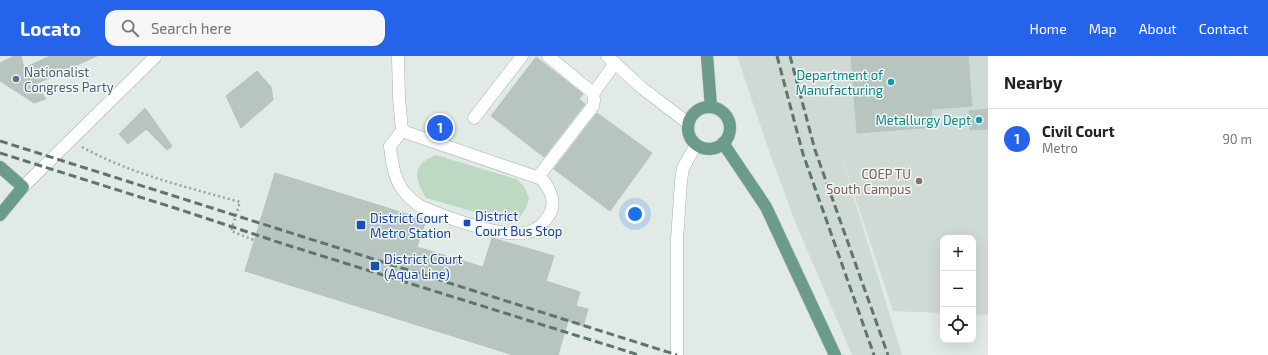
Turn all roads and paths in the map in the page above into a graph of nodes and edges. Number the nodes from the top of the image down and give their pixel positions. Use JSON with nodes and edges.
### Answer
{"nodes":[{"id":1,"x":398,"y":56,"type":"edge"},
{"id":2,"x":522,"y":56,"type":"edge"},
{"id":3,"x":548,"y":56,"type":"edge"},
{"id":4,"x":707,"y":56,"type":"edge"},
{"id":5,"x":153,"y":58,"type":"edge"},
{"id":6,"x":611,"y":60,"type":"edge"},
{"id":7,"x":593,"y":94,"type":"junction"},
{"id":8,"x":711,"y":107,"type":"junction"},
{"id":9,"x":474,"y":118,"type":"dead end"},
{"id":10,"x":688,"y":123,"type":"junction"},
{"id":11,"x":402,"y":131,"type":"junction"},
{"id":12,"x":71,"y":140,"type":"junction"},
{"id":13,"x":723,"y":144,"type":"junction"},
{"id":14,"x":696,"y":145,"type":"junction"},
{"id":15,"x":0,"y":167,"type":"edge"},
{"id":16,"x":538,"y":177,"type":"junction"},
{"id":17,"x":23,"y":187,"type":"junction"},
{"id":18,"x":1,"y":212,"type":"edge"},
{"id":19,"x":254,"y":240,"type":"dead end"},
{"id":20,"x":677,"y":355,"type":"edge"},
{"id":21,"x":835,"y":355,"type":"edge"}],
"edges":[{"from":1,"to":11,"type":"street"},
{"from":2,"to":9,"type":"street"},
{"from":3,"to":7,"type":"street"},
{"from":4,"to":8,"type":"main road"},
{"from":5,"to":12,"type":"street"},
{"from":6,"to":7,"type":"street"},
{"from":6,"to":10,"type":"street"},
{"from":7,"to":16,"type":"street"},
{"from":8,"to":10,"type":"main road"},
{"from":8,"to":13,"type":"main road"},
{"from":10,"to":14,"type":"main road"},
{"from":11,"to":16,"type":"street"},
{"from":11,"to":16,"type":"street"},
{"from":12,"to":17,"type":"street"},
{"from":12,"to":19,"type":"path"},
{"from":13,"to":14,"type":"main road"},
{"from":13,"to":21,"type":"main road"},
{"from":14,"to":20,"type":"street"},
{"from":15,"to":17,"type":"main road"},
{"from":17,"to":18,"type":"main road"}]}
